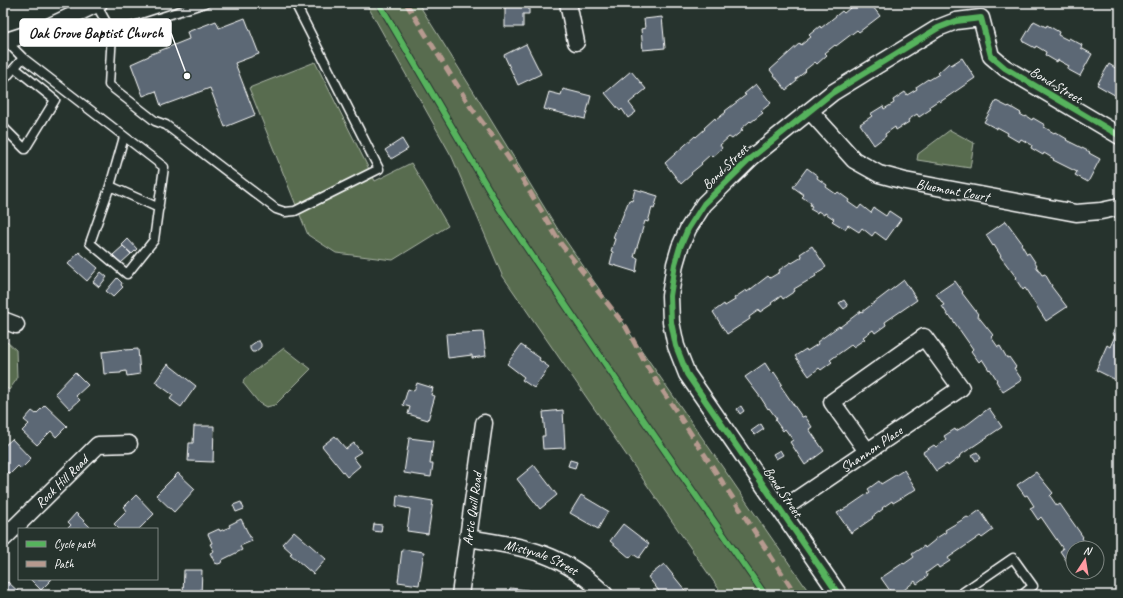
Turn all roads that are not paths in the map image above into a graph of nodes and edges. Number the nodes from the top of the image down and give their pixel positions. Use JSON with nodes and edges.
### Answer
{"nodes":[{"id":1,"x":98,"y":3,"type":"edge"},
{"id":2,"x":205,"y":3,"type":"edge"},
{"id":3,"x":295,"y":3,"type":"edge"},
{"id":4,"x":568,"y":3,"type":"edge"},
{"id":5,"x":112,"y":32,"type":"junction"},
{"id":6,"x":4,"y":41,"type":"edge"},
{"id":7,"x":576,"y":42,"type":"dead end"},
{"id":8,"x":23,"y":58,"type":"junction"},
{"id":9,"x":15,"y":68,"type":"junction"},
{"id":10,"x":3,"y":81,"type":"edge"},
{"id":11,"x":810,"y":111,"type":"junction"},
{"id":12,"x":3,"y":127,"type":"edge"},
{"id":13,"x":1120,"y":136,"type":"edge"},
{"id":14,"x":124,"y":137,"type":"junction"},
{"id":15,"x":110,"y":186,"type":"junction"},
{"id":16,"x":1120,"y":207,"type":"edge"},
{"id":17,"x":159,"y":208,"type":"junction"},
{"id":18,"x":484,"y":423,"type":"dead end"},
{"id":19,"x":129,"y":444,"type":"dead end"},
{"id":20,"x":867,"y":451,"type":"junction"},
{"id":21,"x":780,"y":510,"type":"junction"},
{"id":22,"x":468,"y":538,"type":"junction"},
{"id":23,"x":3,"y":539,"type":"edge"},
{"id":24,"x":460,"y":595,"type":"edge"},
{"id":25,"x":604,"y":595,"type":"edge"},
{"id":26,"x":839,"y":595,"type":"edge"},
{"id":27,"x":958,"y":595,"type":"edge"},
{"id":28,"x":1022,"y":595,"type":"edge"}],
"edges":[{"from":1,"to":5,"type":"lane"},
{"from":1,"to":6,"type":"street"},
{"from":2,"to":5,"type":"lane"},
{"from":3,"to":5,"type":"lane"},
{"from":4,"to":7,"type":"street"},
{"from":6,"to":8,"type":"lane"},
{"from":8,"to":9,"type":"lane"},
{"from":8,"to":14,"type":"lane"},
{"from":9,"to":10,"type":"lane"},
{"from":9,"to":12,"type":"lane"},
{"from":11,"to":13,"type":"street","name":"Bond Street"},
{"from":11,"to":16,"type":"street","name":"Bluemont Court"},
{"from":11,"to":21,"type":"street","name":"Bond Street"},
{"from":14,"to":15,"type":"lane"},
{"from":14,"to":17,"type":"lane"},
{"from":15,"to":17,"type":"lane"},
{"from":15,"to":17,"type":"lane"},
{"from":18,"to":22,"type":"street","name":"Artic Quill Road"},
{"from":19,"to":23,"type":"street","name":"Rock Hill Road"},
{"from":20,"to":20,"type":"street","name":"Shannon Place"},
{"from":20,"to":21,"type":"street","name":"Shannon Place"},
{"from":21,"to":26,"type":"street","name":"Bond Street"},
{"from":22,"to":24,"type":"street","name":"Artic Quill Road"},
{"from":22,"to":25,"type":"street","name":"Mistyvale Street"},
{"from":27,"to":28,"type":"lane"}]}
